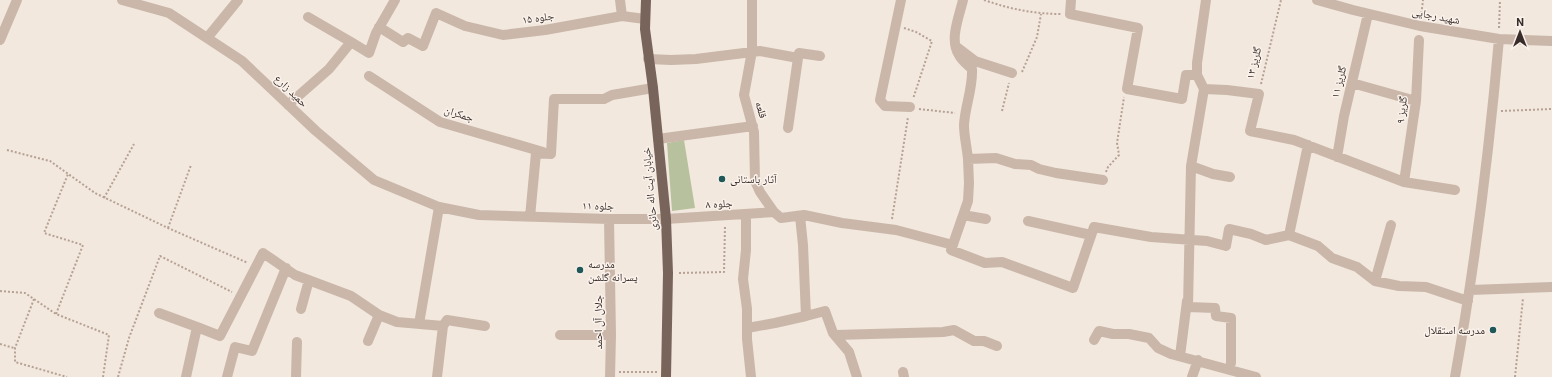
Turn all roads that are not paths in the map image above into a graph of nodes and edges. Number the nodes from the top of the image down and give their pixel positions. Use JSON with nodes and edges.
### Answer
{"nodes":[{"id":1,"x":17,"y":0,"type":"edge"},
{"id":2,"x":122,"y":0,"type":"edge"},
{"id":3,"x":238,"y":0,"type":"edge"},
{"id":4,"x":395,"y":0,"type":"edge"},
{"id":5,"x":620,"y":0,"type":"edge"},
{"id":6,"x":646,"y":0,"type":"edge"},
{"id":7,"x":752,"y":0,"type":"edge"},
{"id":8,"x":901,"y":0,"type":"edge"},
{"id":9,"x":963,"y":0,"type":"edge"},
{"id":10,"x":1071,"y":0,"type":"edge"},
{"id":11,"x":1206,"y":0,"type":"edge"},
{"id":12,"x":1317,"y":0,"type":"edge"},
{"id":13,"x":1331,"y":2,"type":"edge"},
{"id":14,"x":153,"y":4,"type":"edge"},
{"id":15,"x":1368,"y":14,"type":"junction"},
{"id":16,"x":622,"y":16,"type":"junction"},
{"id":17,"x":308,"y":17,"type":"dead end"},
{"id":18,"x":646,"y":19,"type":"junction"},
{"id":19,"x":379,"y":27,"type":"junction"},
{"id":20,"x":207,"y":38,"type":"junction"},
{"id":21,"x":1499,"y":39,"type":"junction"},
{"id":22,"x":0,"y":40,"type":"edge"},
{"id":23,"x":1420,"y":40,"type":"dead end"},
{"id":24,"x":351,"y":42,"type":"junction"},
{"id":25,"x":1552,"y":42,"type":"edge"},
{"id":26,"x":954,"y":45,"type":"junction"},
{"id":27,"x":752,"y":52,"type":"junction"},
{"id":28,"x":820,"y":56,"type":"dead end"},
{"id":29,"x":798,"y":58,"type":"junction"},
{"id":30,"x":648,"y":59,"type":"junction"},
{"id":31,"x":1012,"y":73,"type":"road end"},
{"id":32,"x":1196,"y":75,"type":"junction"},
{"id":33,"x":369,"y":76,"type":"dead end"},
{"id":34,"x":1352,"y":83,"type":"junction"},
{"id":35,"x":653,"y":88,"type":"junction"},
{"id":36,"x":1204,"y":89,"type":"junction"},
{"id":37,"x":1416,"y":101,"type":"junction"},
{"id":38,"x":288,"y":105,"type":"junction"},
{"id":39,"x":910,"y":107,"type":"road end"},
{"id":40,"x":752,"y":126,"type":"junction"},
{"id":41,"x":788,"y":128,"type":"dead end"},
{"id":42,"x":658,"y":139,"type":"junction"},
{"id":43,"x":1308,"y":145,"type":"junction"},
{"id":44,"x":551,"y":154,"type":"junction"},
{"id":45,"x":1337,"y":156,"type":"junction"},
{"id":46,"x":968,"y":158,"type":"junction"},
{"id":47,"x":1191,"y":166,"type":"junction"},
{"id":48,"x":1230,"y":177,"type":"dead end"},
{"id":49,"x":1103,"y":180,"type":"road end"},
{"id":50,"x":1404,"y":182,"type":"junction"},
{"id":51,"x":1455,"y":190,"type":"dead end"},
{"id":52,"x":439,"y":207,"type":"junction"},
{"id":53,"x":746,"y":214,"type":"junction"},
{"id":54,"x":778,"y":215,"type":"junction"},
{"id":55,"x":963,"y":215,"type":"junction"},
{"id":56,"x":800,"y":216,"type":"junction"},
{"id":57,"x":530,"y":217,"type":"junction"},
{"id":58,"x":609,"y":219,"type":"junction"},
{"id":59,"x":666,"y":219,"type":"junction"},
{"id":60,"x":986,"y":219,"type":"dead end"},
{"id":61,"x":1028,"y":221,"type":"dead end"},
{"id":62,"x":1391,"y":225,"type":"dead end"},
{"id":63,"x":1091,"y":235,"type":"junction"},
{"id":64,"x":1289,"y":235,"type":"junction"},
{"id":65,"x":1190,"y":241,"type":"junction"},
{"id":66,"x":953,"y":245,"type":"junction"},
{"id":67,"x":286,"y":268,"type":"junction"},
{"id":68,"x":309,"y":280,"type":"junction"},
{"id":69,"x":1189,"y":281,"type":"junction"},
{"id":70,"x":1375,"y":281,"type":"junction"},
{"id":71,"x":1552,"y":287,"type":"edge"},
{"id":72,"x":1470,"y":290,"type":"junction"},
{"id":73,"x":1468,"y":301,"type":"junction"},
{"id":74,"x":301,"y":309,"type":"dead end"},
{"id":75,"x":159,"y":313,"type":"dead end"},
{"id":76,"x":379,"y":314,"type":"junction"},
{"id":77,"x":806,"y":316,"type":"junction"},
{"id":78,"x":419,"y":324,"type":"junction"},
{"id":79,"x":443,"y":326,"type":"junction"},
{"id":80,"x":485,"y":326,"type":"dead end"},
{"id":81,"x":197,"y":327,"type":"junction"},
{"id":82,"x":747,"y":328,"type":"junction"},
{"id":83,"x":560,"y":335,"type":"dead end"},
{"id":84,"x":611,"y":335,"type":"junction"},
{"id":85,"x":835,"y":335,"type":"junction"},
{"id":86,"x":1094,"y":340,"type":"dead end"},
{"id":87,"x":368,"y":341,"type":"dead end"},
{"id":88,"x":297,"y":342,"type":"dead end"},
{"id":89,"x":997,"y":346,"type":"dead end"},
{"id":90,"x":1180,"y":356,"type":"junction"},
{"id":91,"x":1198,"y":360,"type":"junction"},
{"id":92,"x":1231,"y":363,"type":"dead end"},
{"id":93,"x":666,"y":374,"type":"edge"},
{"id":94,"x":610,"y":375,"type":"edge"},
{"id":95,"x":186,"y":377,"type":"edge"},
{"id":96,"x":227,"y":377,"type":"edge"},
{"id":97,"x":296,"y":377,"type":"edge"},
{"id":98,"x":437,"y":377,"type":"edge"},
{"id":99,"x":751,"y":377,"type":"edge"},
{"id":100,"x":857,"y":377,"type":"edge"},
{"id":101,"x":1192,"y":377,"type":"edge"},
{"id":102,"x":1254,"y":377,"type":"edge"},
{"id":103,"x":1455,"y":377,"type":"edge"}],
"edges":[{"from":1,"to":22,"type":"street"},
{"from":2,"to":14,"type":"street","name":"حمید زارع"},
{"from":3,"to":20,"type":"street"},
{"from":4,"to":19,"type":"street"},
{"from":5,"to":16,"type":"street"},
{"from":6,"to":18,"type":"main road","name":"خیابان آیت اله حائری"},
{"from":7,"to":27,"type":"street","name":"قلعه"},
{"from":8,"to":39,"type":"street"},
{"from":9,"to":26,"type":"street"},
{"from":10,"to":32,"type":"street"},
{"from":11,"to":32,"type":"street"},
{"from":12,"to":13,"type":"street","name":"شهید رجایی"},
{"from":13,"to":15,"type":"street","name":"شهید رجایی"},
{"from":14,"to":20,"type":"street","name":"حمید زارع"},
{"from":15,"to":21,"type":"street","name":"شهید رجایی"},
{"from":15,"to":34,"type":"street","name":"گلریز ۱۱"},
{"from":16,"to":18,"type":"street","name":"جلوه ۱۵"},
{"from":16,"to":19,"type":"street","name":"جلوه ۱۵"},
{"from":17,"to":24,"type":"street"},
{"from":18,"to":30,"type":"main road","name":"خیابان آیت اله حائری"},
{"from":19,"to":24,"type":"street"},
{"from":20,"to":38,"type":"street","name":"حمید زارع"},
{"from":21,"to":25,"type":"street","name":"شهید رجایی"},
{"from":21,"to":72,"type":"street"},
{"from":23,"to":37,"type":"street","name":"گلریز ۹"},
{"from":24,"to":38,"type":"street"},
{"from":26,"to":31,"type":"street"},
{"from":26,"to":46,"type":"street"},
{"from":27,"to":29,"type":"street"},
{"from":27,"to":30,"type":"street"},
{"from":27,"to":40,"type":"street","name":"قلعه"},
{"from":28,"to":29,"type":"street"},
{"from":29,"to":41,"type":"street"},
{"from":30,"to":35,"type":"main road","name":"خیابان آیت اله حائری"},
{"from":32,"to":36,"type":"street"},
{"from":33,"to":44,"type":"street","name":"جمکران"},
{"from":34,"to":37,"type":"street"},
{"from":34,"to":45,"type":"street","name":"گلریز ۱۱"},
{"from":35,"to":42,"type":"main road","name":"خیابان آیت اله حائری"},
{"from":35,"to":44,"type":"street"},
{"from":36,"to":43,"type":"street","name":"گلریز ۱۳"},
{"from":36,"to":47,"type":"street"},
{"from":37,"to":50,"type":"street","name":"گلریز ۹"},
{"from":38,"to":52,"type":"street","name":"حمید زارع"},
{"from":40,"to":42,"type":"street"},
{"from":40,"to":54,"type":"street","name":"قلعه"},
{"from":42,"to":59,"type":"main road","name":"خیابان آیت اله حائری"},
{"from":43,"to":45,"type":"street"},
{"from":43,"to":64,"type":"street"},
{"from":44,"to":57,"type":"street"},
{"from":45,"to":50,"type":"street"},
{"from":46,"to":49,"type":"street"},
{"from":46,"to":55,"type":"street"},
{"from":47,"to":48,"type":"street"},
{"from":47,"to":65,"type":"street"},
{"from":50,"to":51,"type":"street"},
{"from":52,"to":57,"type":"street","name":"حمید زارع"},
{"from":52,"to":78,"type":"street"},
{"from":53,"to":54,"type":"street","name":"جلوه ۸"},
{"from":53,"to":59,"type":"street","name":"جلوه ۸"},
{"from":53,"to":82,"type":"street"},
{"from":54,"to":56,"type":"street","name":"جلوه ۸"},
{"from":55,"to":60,"type":"street"},
{"from":55,"to":66,"type":"street"},
{"from":56,"to":66,"type":"street","name":"جلوه ۸"},
{"from":56,"to":77,"type":"street"},
{"from":57,"to":58,"type":"street","name":"جلوه ۱۱"},
{"from":58,"to":59,"type":"street","name":"جلوه ۱۱"},
{"from":58,"to":84,"type":"street","name":"جلال آل احمد"},
{"from":59,"to":93,"type":"main road","name":"خیابان آیت اله حائری"},
{"from":61,"to":63,"type":"street"},
{"from":62,"to":70,"type":"street"},
{"from":63,"to":65,"type":"street"},
{"from":63,"to":66,"type":"street"},
{"from":64,"to":65,"type":"street"},
{"from":64,"to":70,"type":"street"},
{"from":65,"to":69,"type":"street"},
{"from":67,"to":68,"type":"street"},
{"from":67,"to":81,"type":"street"},
{"from":67,"to":96,"type":"street"},
{"from":68,"to":74,"type":"street"},
{"from":68,"to":76,"type":"street"},
{"from":69,"to":90,"type":"street"},
{"from":69,"to":92,"type":"street"},
{"from":70,"to":73,"type":"street"},
{"from":71,"to":72,"type":"street"},
{"from":72,"to":73,"type":"street"},
{"from":73,"to":103,"type":"street"},
{"from":75,"to":81,"type":"street"},
{"from":76,"to":78,"type":"street"},
{"from":76,"to":87,"type":"street"},
{"from":77,"to":82,"type":"street"},
{"from":77,"to":85,"type":"street"},
{"from":78,"to":79,"type":"street"},
{"from":79,"to":80,"type":"street"},
{"from":79,"to":98,"type":"street"},
{"from":81,"to":95,"type":"street"},
{"from":82,"to":99,"type":"street"},
{"from":83,"to":84,"type":"street"},
{"from":84,"to":94,"type":"street","name":"جلال آل احمد"},
{"from":85,"to":89,"type":"street"},
{"from":85,"to":100,"type":"street"},
{"from":86,"to":90,"type":"street"},
{"from":88,"to":97,"type":"street"},
{"from":90,"to":91,"type":"street"},
{"from":91,"to":101,"type":"street"},
{"from":91,"to":102,"type":"street"}]}
